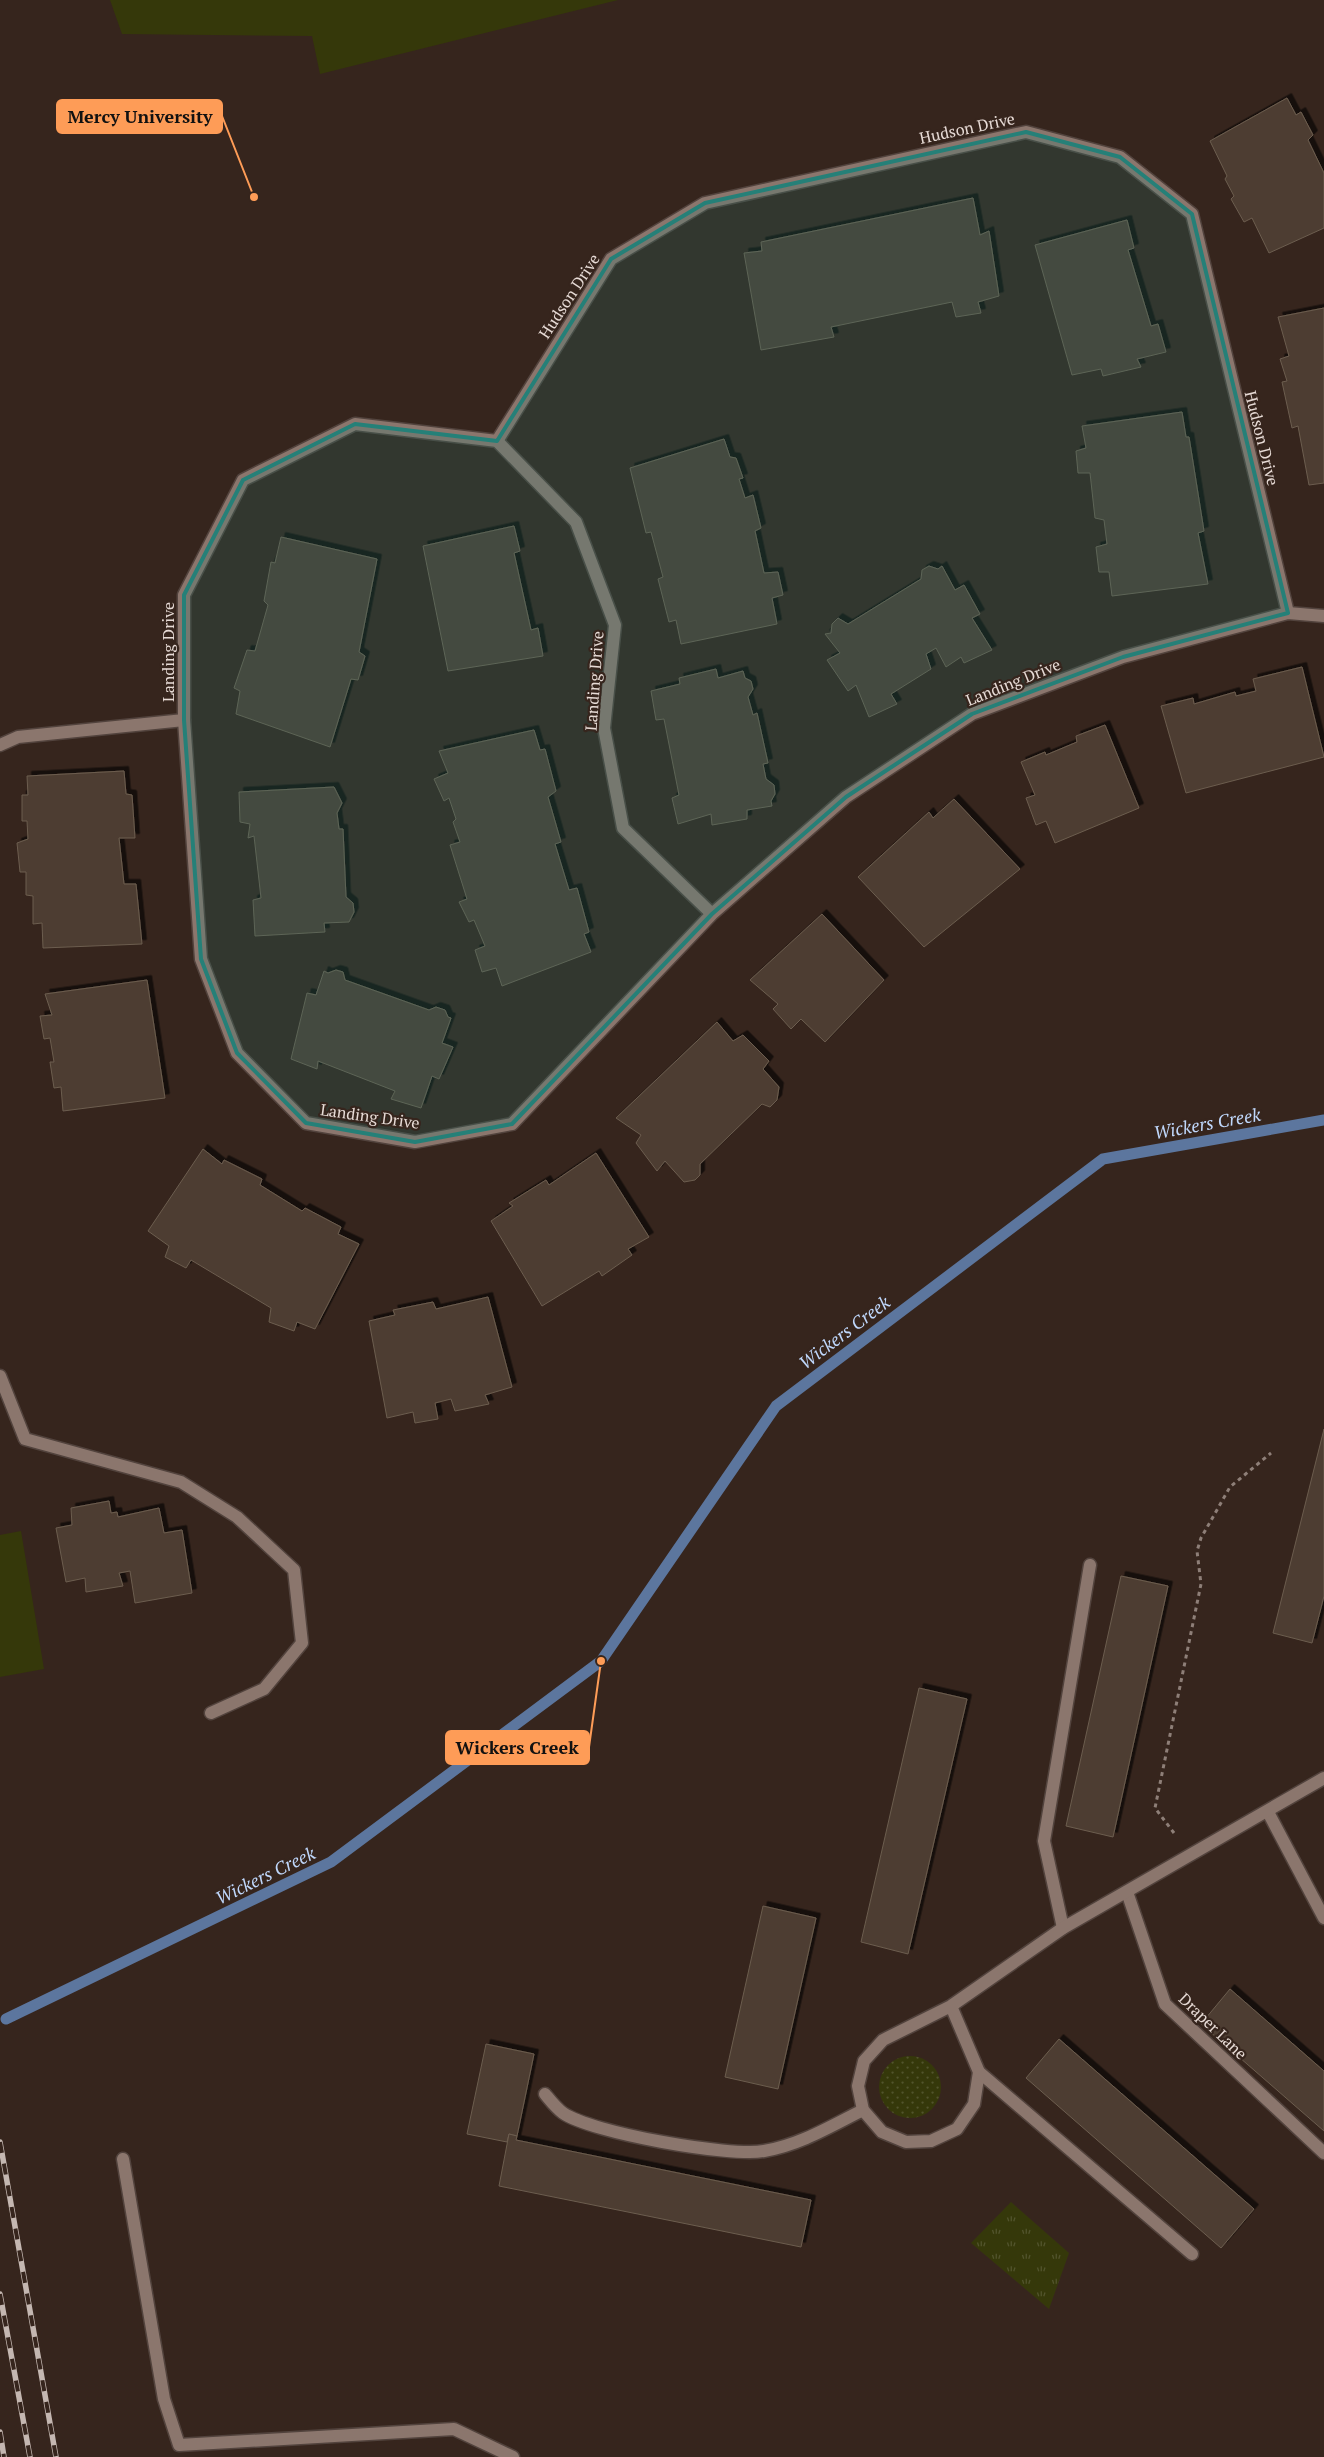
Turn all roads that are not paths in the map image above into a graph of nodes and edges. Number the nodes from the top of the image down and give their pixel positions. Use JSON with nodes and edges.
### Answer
{"nodes":[{"id":1,"x":497,"y":441,"type":"junction"},
{"id":2,"x":1288,"y":613,"type":"junction"},
{"id":3,"x":1324,"y":616,"type":"edge"},
{"id":4,"x":184,"y":720,"type":"junction"},
{"id":5,"x":0,"y":745,"type":"edge"},
{"id":6,"x":712,"y":914,"type":"junction"},
{"id":7,"x":0,"y":1376,"type":"edge"},
{"id":8,"x":1090,"y":1565,"type":"dead end"},
{"id":9,"x":211,"y":1713,"type":"dead end"},
{"id":10,"x":1324,"y":1778,"type":"edge"},
{"id":11,"x":1268,"y":1812,"type":"junction"},
{"id":12,"x":1127,"y":1892,"type":"junction"},
{"id":13,"x":1324,"y":1918,"type":"edge"},
{"id":14,"x":1063,"y":1928,"type":"junction"},
{"id":15,"x":951,"y":2006,"type":"junction"},
{"id":16,"x":979,"y":2072,"type":"junction"},
{"id":17,"x":545,"y":2094,"type":"dead end"},
{"id":18,"x":863,"y":2110,"type":"junction"},
{"id":19,"x":1324,"y":2153,"type":"edge"},
{"id":20,"x":123,"y":2158,"type":"dead end"},
{"id":21,"x":1192,"y":2254,"type":"dead end"},
{"id":22,"x":514,"y":2457,"type":"edge"}],
"edges":[{"from":1,"to":2,"type":"street","name":"Hudson Drive"},
{"from":1,"to":4,"type":"street","name":"Landing Drive"},
{"from":1,"to":6,"type":"street","name":"Landing Drive"},
{"from":2,"to":3,"type":"street","name":"Landing Drive"},
{"from":2,"to":6,"type":"street","name":"Landing Drive"},
{"from":4,"to":5,"type":"street"},
{"from":4,"to":6,"type":"street","name":"Landing Drive"},
{"from":7,"to":9,"type":"street"},
{"from":8,"to":14,"type":"street"},
{"from":10,"to":11,"type":"street"},
{"from":11,"to":12,"type":"street"},
{"from":11,"to":13,"type":"street"},
{"from":12,"to":14,"type":"street"},
{"from":12,"to":19,"type":"street","name":"Draper Lane"},
{"from":14,"to":15,"type":"street"},
{"from":15,"to":16,"type":"street"},
{"from":15,"to":18,"type":"street"},
{"from":16,"to":18,"type":"street"},
{"from":16,"to":21,"type":"street"},
{"from":17,"to":18,"type":"street"},
{"from":20,"to":22,"type":"street"}]}
